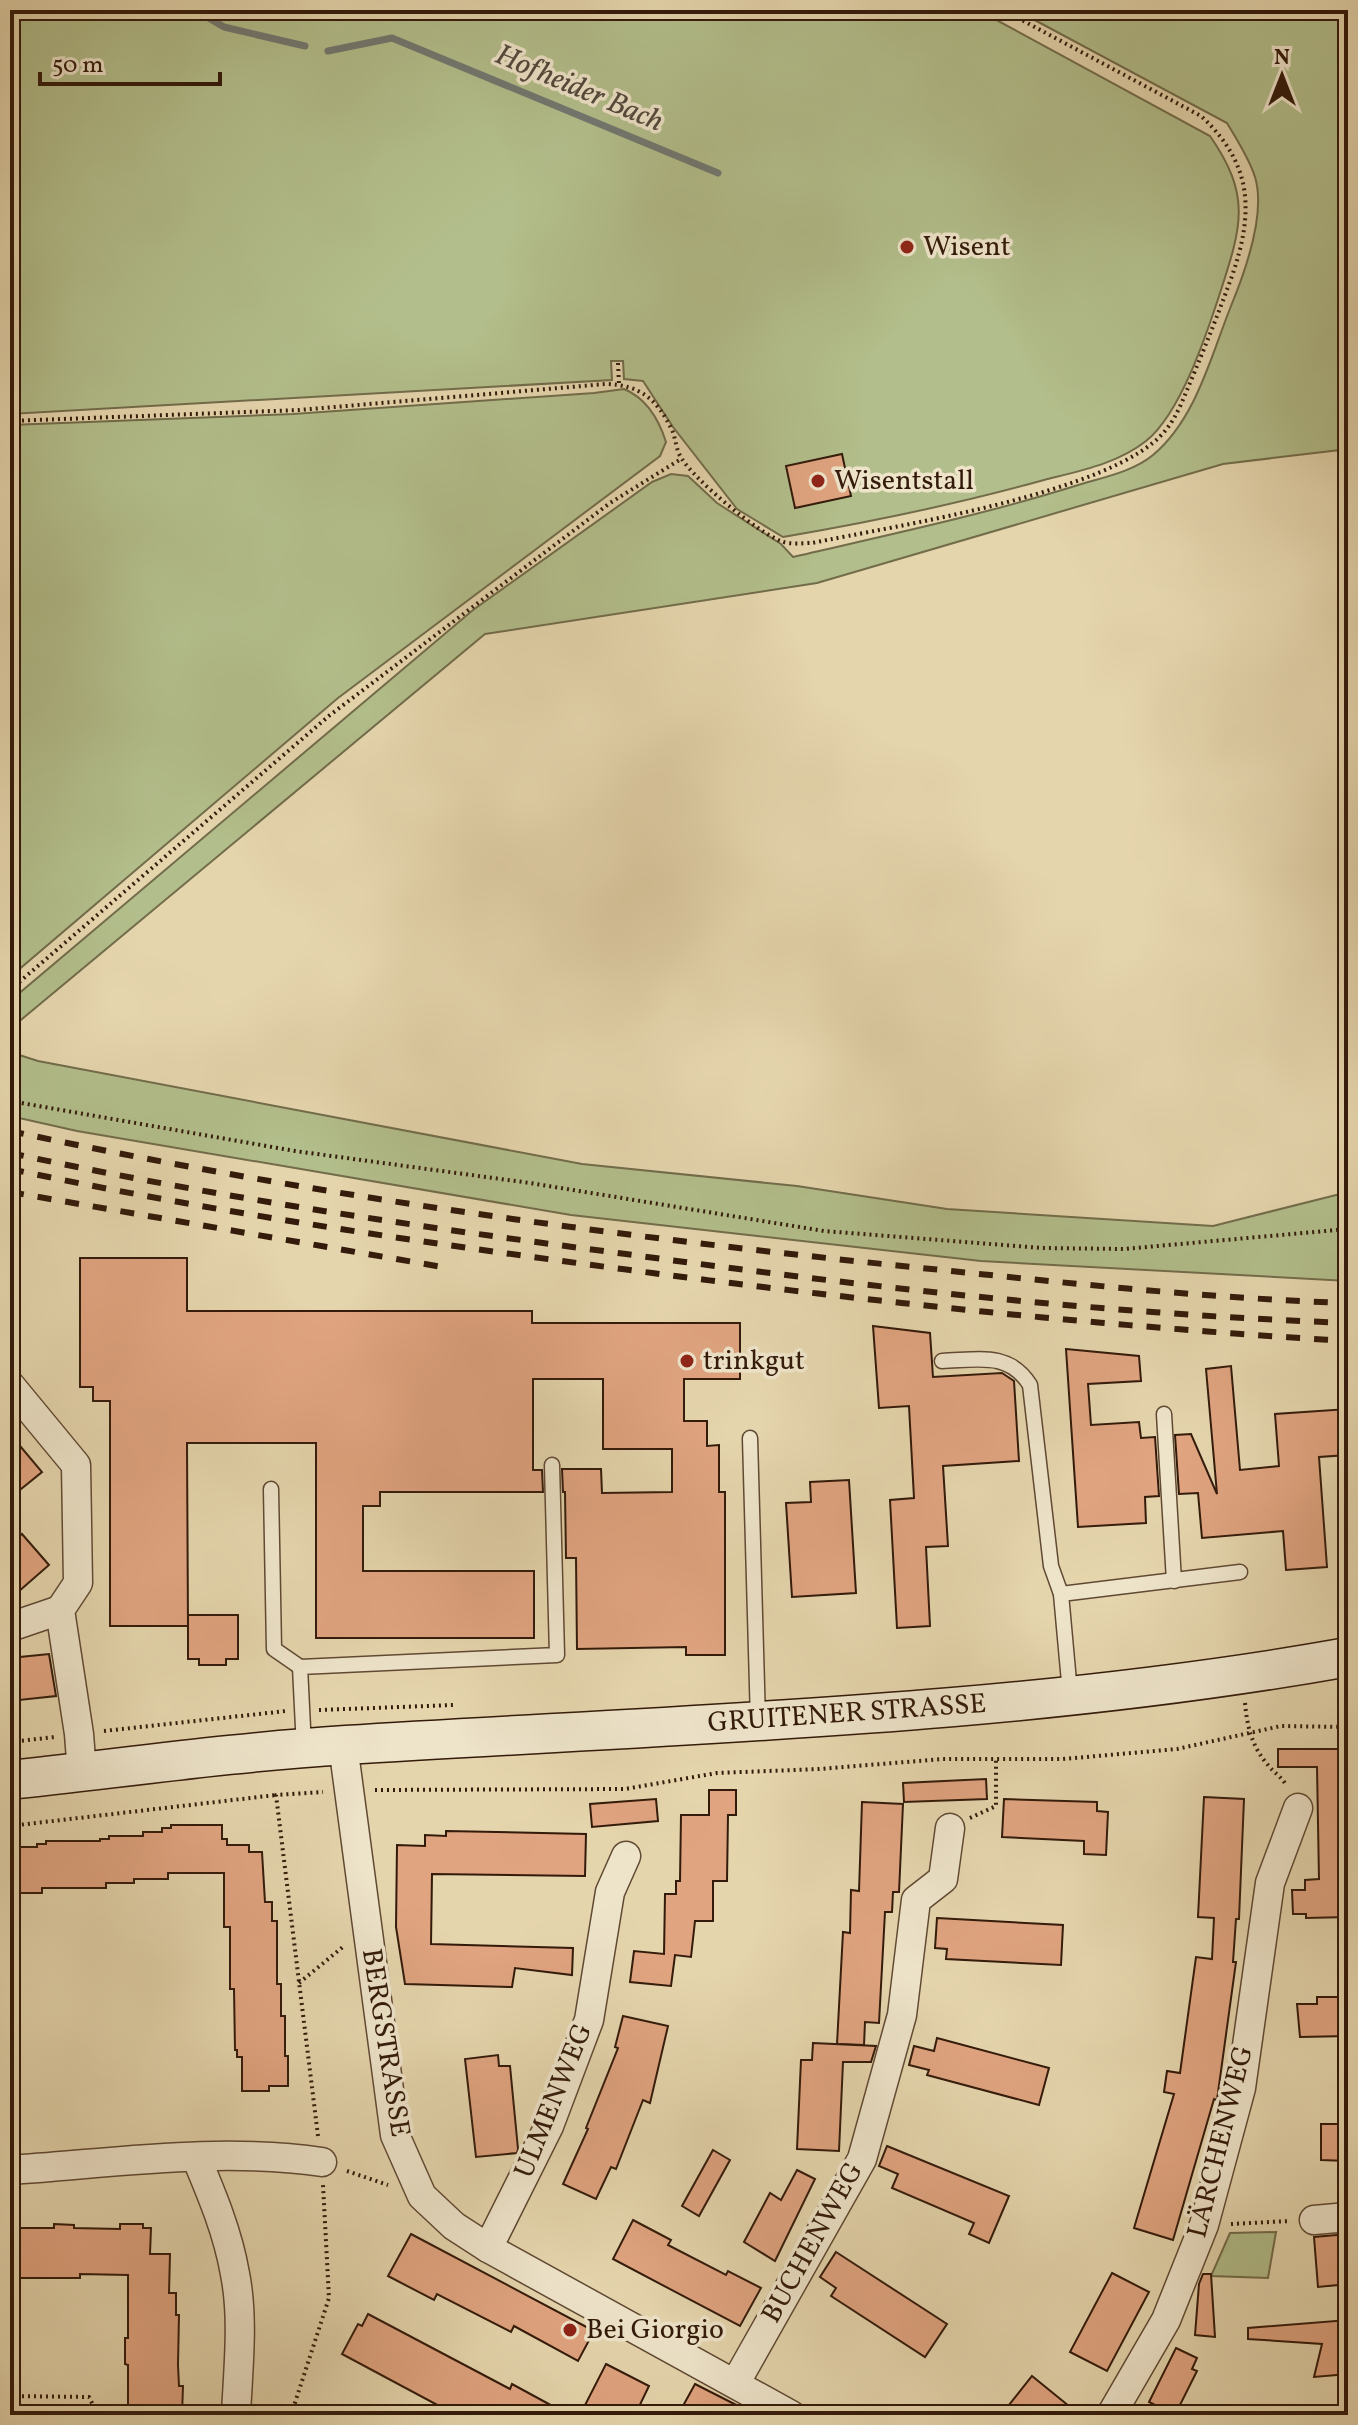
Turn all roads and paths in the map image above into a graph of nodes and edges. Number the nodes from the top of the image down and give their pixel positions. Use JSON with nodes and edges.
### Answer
{"nodes":[{"id":1,"x":1003,"y":10,"type":"edge"},
{"id":2,"x":618,"y":363,"type":"dead end"},
{"id":3,"x":619,"y":384,"type":"junction"},
{"id":4,"x":10,"y":421,"type":"edge"},
{"id":5,"x":681,"y":459,"type":"junction"},
{"id":6,"x":10,"y":990,"type":"edge"},
{"id":7,"x":10,"y":1101,"type":"edge"},
{"id":8,"x":1348,"y":1229,"type":"edge"},
{"id":9,"x":942,"y":1361,"type":"dead end"},
{"id":10,"x":10,"y":1385,"type":"edge"},
{"id":11,"x":1164,"y":1414,"type":"dead end"},
{"id":12,"x":750,"y":1438,"type":"dead end"},
{"id":13,"x":552,"y":1465,"type":"dead end"},
{"id":14,"x":271,"y":1489,"type":"dead end"},
{"id":15,"x":1240,"y":1572,"type":"dead end"},
{"id":16,"x":1174,"y":1581,"type":"junction"},
{"id":17,"x":1061,"y":1594,"type":"junction"},
{"id":18,"x":60,"y":1610,"type":"junction"},
{"id":19,"x":10,"y":1627,"type":"edge"},
{"id":20,"x":1348,"y":1657,"type":"edge"},
{"id":21,"x":300,"y":1667,"type":"junction"},
{"id":22,"x":1071,"y":1697,"type":"junction"},
{"id":23,"x":466,"y":1705,"type":"dead end"},
{"id":24,"x":302,"y":1710,"type":"junction"},
{"id":25,"x":758,"y":1722,"type":"junction"},
{"id":26,"x":1348,"y":1727,"type":"edge"},
{"id":27,"x":1248,"y":1731,"type":"junction"},
{"id":28,"x":79,"y":1734,"type":"junction"},
{"id":29,"x":10,"y":1742,"type":"edge"},
{"id":30,"x":343,"y":1745,"type":"junction"},
{"id":31,"x":304,"y":1749,"type":"junction"},
{"id":32,"x":996,"y":1757,"type":"junction"},
{"id":33,"x":82,"y":1773,"type":"junction"},
{"id":34,"x":10,"y":1780,"type":"edge"},
{"id":35,"x":348,"y":1790,"type":"junction"},
{"id":36,"x":276,"y":1795,"type":"junction"},
{"id":37,"x":996,"y":1806,"type":"dead end"},
{"id":38,"x":1298,"y":1808,"type":"joint"},
{"id":39,"x":10,"y":1826,"type":"edge"},
{"id":40,"x":950,"y":1828,"type":"dead end"},
{"id":41,"x":626,"y":1856,"type":"dead end"},
{"id":42,"x":367,"y":1928,"type":"junction"},
{"id":43,"x":299,"y":1983,"type":"junction"},
{"id":44,"x":196,"y":2157,"type":"junction"},
{"id":45,"x":322,"y":2162,"type":"junction"},
{"id":46,"x":10,"y":2170,"type":"edge"},
{"id":47,"x":422,"y":2196,"type":"junction"},
{"id":48,"x":1348,"y":2217,"type":"edge"},
{"id":49,"x":1314,"y":2220,"type":"joint"},
{"id":50,"x":1204,"y":2225,"type":"junction"},
{"id":51,"x":488,"y":2248,"type":"junction"},
{"id":52,"x":736,"y":2382,"type":"junction"},
{"id":53,"x":10,"y":2396,"type":"edge"},
{"id":54,"x":98,"y":2415,"type":"edge"},
{"id":55,"x":236,"y":2415,"type":"edge"},
{"id":56,"x":291,"y":2415,"type":"edge"},
{"id":57,"x":791,"y":2415,"type":"edge"},
{"id":58,"x":1111,"y":2415,"type":"edge"}],
"edges":[{"from":1,"to":5,"type":"path"},
{"from":2,"to":3,"type":"path"},
{"from":3,"to":4,"type":"path"},
{"from":3,"to":5,"type":"path"},
{"from":5,"to":6,"type":"path"},
{"from":7,"to":8,"type":"path"},
{"from":9,"to":17,"type":"lane"},
{"from":10,"to":18,"type":"street"},
{"from":11,"to":16,"type":"lane"},
{"from":12,"to":25,"type":"lane"},
{"from":13,"to":21,"type":"lane"},
{"from":14,"to":21,"type":"lane"},
{"from":15,"to":16,"type":"lane"},
{"from":16,"to":17,"type":"lane"},
{"from":17,"to":22,"type":"lane"},
{"from":18,"to":19,"type":"street"},
{"from":18,"to":28,"type":"street"},
{"from":20,"to":22,"type":"main road","name":"GRUITENER STRASSE"},
{"from":21,"to":24,"type":"lane"},
{"from":22,"to":25,"type":"main road","name":"GRUITENER STRASSE"},
{"from":23,"to":24,"type":"path"},
{"from":24,"to":28,"type":"path"},
{"from":24,"to":31,"type":"lane"},
{"from":25,"to":30,"type":"main road","name":"GRUITENER STRASSE"},
{"from":26,"to":27,"type":"path"},
{"from":27,"to":32,"type":"path"},
{"from":27,"to":38,"type":"path"},
{"from":28,"to":29,"type":"path"},
{"from":28,"to":33,"type":"street"},
{"from":30,"to":31,"type":"main road","name":"GRUITENER STRASSE"},
{"from":30,"to":35,"type":"street","name":"BERGSTRASSE"},
{"from":31,"to":33,"type":"main road","name":"GRUITENER STRASSE"},
{"from":32,"to":35,"type":"path"},
{"from":32,"to":37,"type":"path"},
{"from":33,"to":34,"type":"main road","name":"GRUITENER STRASSE"},
{"from":35,"to":36,"type":"path"},
{"from":35,"to":42,"type":"street","name":"BERGSTRASSE"},
{"from":36,"to":39,"type":"path"},
{"from":36,"to":43,"type":"path"},
{"from":38,"to":50,"type":"street","name":"LÄRCHENWEG"},
{"from":40,"to":52,"type":"street","name":"BUCHENWEG"},
{"from":41,"to":51,"type":"street","name":"ULMENWEG"},
{"from":42,"to":43,"type":"path"},
{"from":42,"to":47,"type":"street","name":"BERGSTRASSE"},
{"from":43,"to":45,"type":"path"},
{"from":44,"to":45,"type":"street"},
{"from":44,"to":46,"type":"street"},
{"from":44,"to":55,"type":"street"},
{"from":45,"to":47,"type":"path"},
{"from":45,"to":56,"type":"path"},
{"from":47,"to":51,"type":"street","name":"BERGSTRASSE"},
{"from":48,"to":49,"type":"street"},
{"from":49,"to":50,"type":"path"},
{"from":50,"to":58,"type":"street","name":"LÄRCHENWEG"},
{"from":51,"to":52,"type":"street","name":"BERGSTRASSE"},
{"from":52,"to":57,"type":"street","name":"BERGSTRASSE"},
{"from":53,"to":54,"type":"path"}]}
